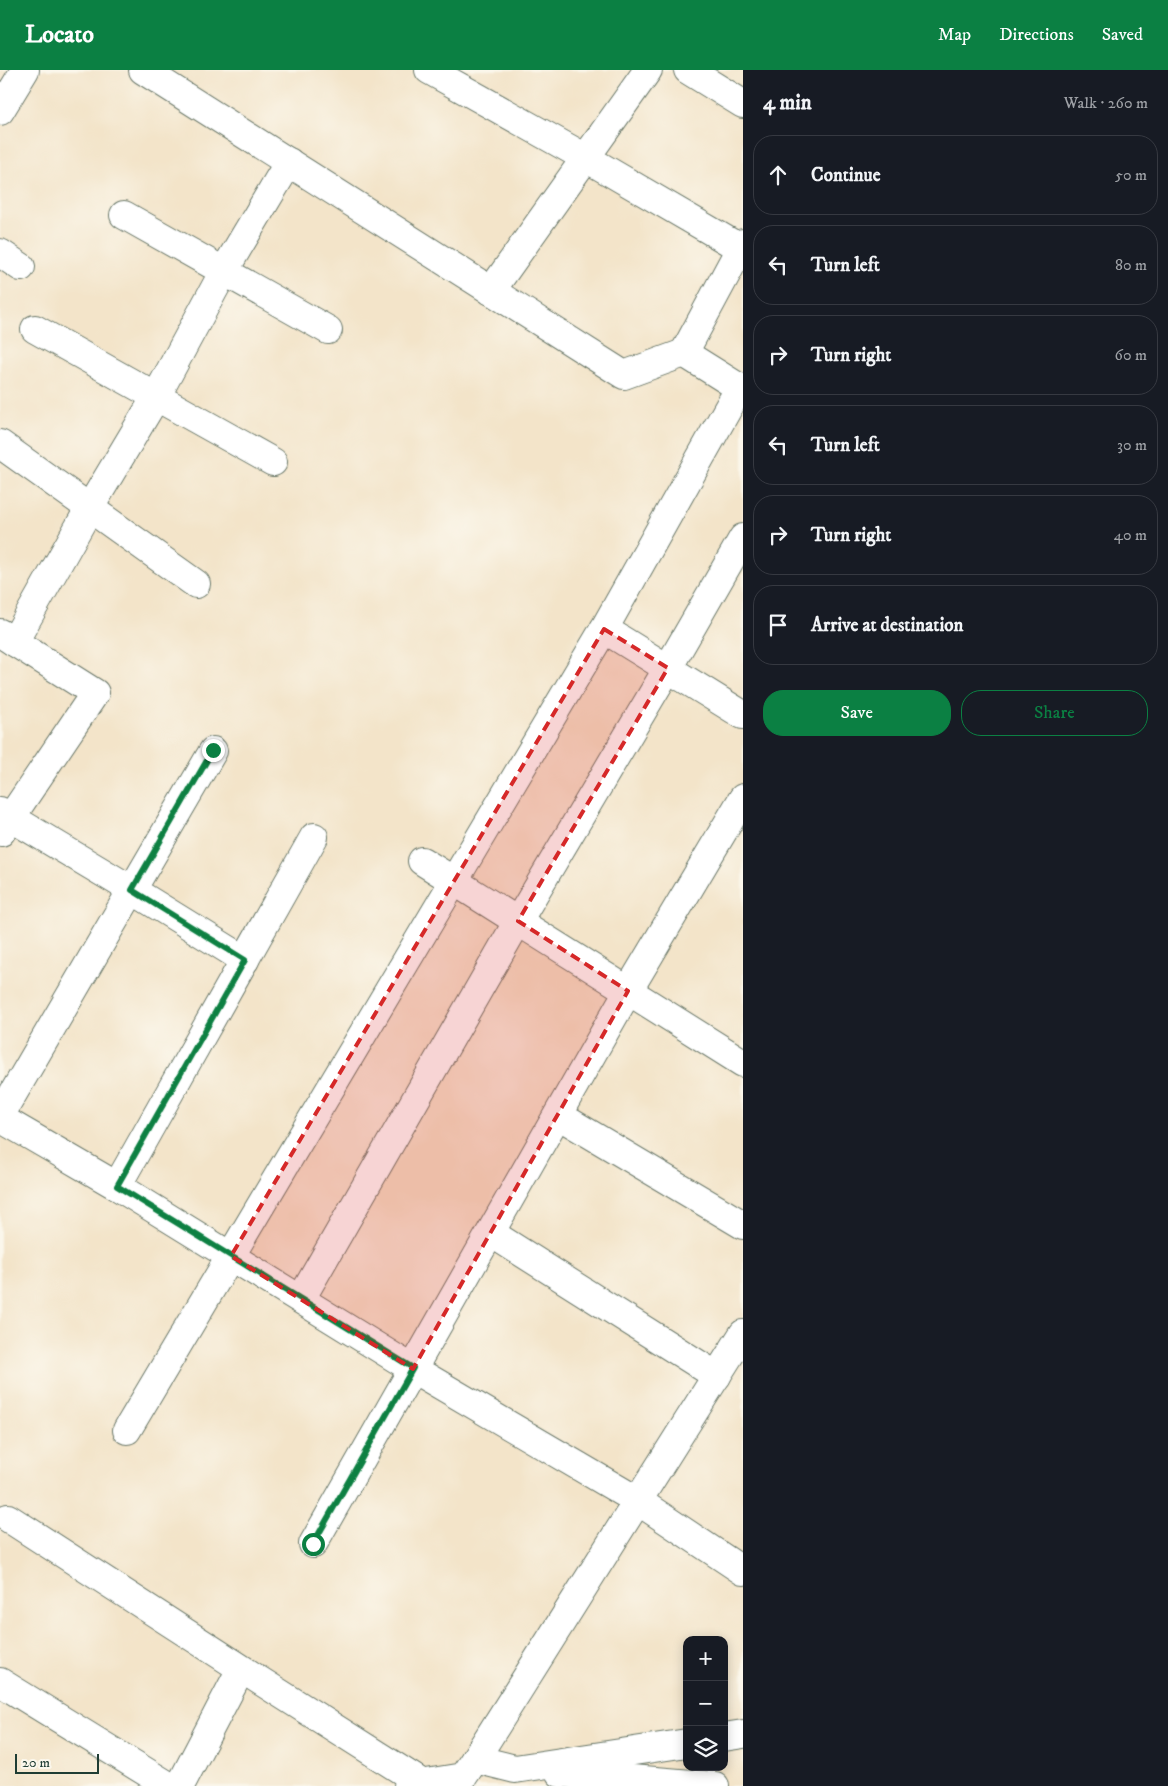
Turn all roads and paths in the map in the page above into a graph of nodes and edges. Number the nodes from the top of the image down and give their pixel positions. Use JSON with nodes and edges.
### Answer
{"nodes":[{"id":1,"x":25,"y":70,"type":"edge"},
{"id":2,"x":143,"y":70,"type":"edge"},
{"id":3,"x":429,"y":70,"type":"edge"},
{"id":4,"x":648,"y":70,"type":"edge"},
{"id":5,"x":688,"y":70,"type":"edge"},
{"id":6,"x":743,"y":104,"type":"edge"},
{"id":7,"x":0,"y":111,"type":"edge"},
{"id":8,"x":586,"y":158,"type":"junction"},
{"id":9,"x":289,"y":162,"type":"junction"},
{"id":10,"x":124,"y":215,"type":"dead end"},
{"id":11,"x":742,"y":246,"type":"edge"},
{"id":12,"x":224,"y":271,"type":"junction"},
{"id":13,"x":491,"y":291,"type":"junction"},
{"id":14,"x":35,"y":329,"type":"dead end"},
{"id":15,"x":328,"y":330,"type":"dead end"},
{"id":16,"x":684,"y":353,"type":"junction"},
{"id":17,"x":741,"y":388,"type":"edge"},
{"id":18,"x":156,"y":397,"type":"junction"},
{"id":19,"x":0,"y":444,"type":"edge"},
{"id":20,"x":273,"y":462,"type":"dead end"},
{"id":21,"x":89,"y":509,"type":"junction"},
{"id":22,"x":743,"y":538,"type":"edge"},
{"id":23,"x":196,"y":584,"type":"dead end"},
{"id":24,"x":604,"y":629,"type":"junction"},
{"id":25,"x":7,"y":638,"type":"edge"},
{"id":26,"x":668,"y":668,"type":"junction"},
{"id":27,"x":743,"y":715,"type":"edge"},
{"id":28,"x":213,"y":750,"type":"dead end"},
{"id":29,"x":743,"y":798,"type":"edge"},
{"id":30,"x":3,"y":820,"type":"edge"},
{"id":31,"x":314,"y":837,"type":"dead end"},
{"id":32,"x":422,"y":861,"type":"dead end"},
{"id":33,"x":453,"y":880,"type":"junction"},
{"id":34,"x":132,"y":890,"type":"junction"},
{"id":35,"x":518,"y":921,"type":"junction"},
{"id":36,"x":245,"y":960,"type":"junction"},
{"id":37,"x":628,"y":991,"type":"junction"},
{"id":38,"x":743,"y":1063,"type":"edge"},
{"id":39,"x":558,"y":1115,"type":"junction"},
{"id":40,"x":0,"y":1117,"type":"edge"},
{"id":41,"x":117,"y":1186,"type":"junction"},
{"id":42,"x":743,"y":1225,"type":"edge"},
{"id":43,"x":491,"y":1233,"type":"junction"},
{"id":44,"x":231,"y":1256,"type":"junction"},
{"id":45,"x":301,"y":1299,"type":"junction"},
{"id":46,"x":743,"y":1334,"type":"edge"},
{"id":47,"x":413,"y":1368,"type":"junction"},
{"id":48,"x":717,"y":1376,"type":"junction"},
{"id":49,"x":127,"y":1430,"type":"dead end"},
{"id":50,"x":638,"y":1501,"type":"junction"},
{"id":51,"x":8,"y":1518,"type":"dead end"},
{"id":52,"x":313,"y":1544,"type":"dead end"},
{"id":53,"x":743,"y":1571,"type":"edge"},
{"id":54,"x":241,"y":1669,"type":"junction"},
{"id":55,"x":0,"y":1682,"type":"edge"},
{"id":56,"x":743,"y":1734,"type":"edge"},
{"id":57,"x":728,"y":1736,"type":"edge"},
{"id":58,"x":683,"y":1744,"type":"edge"},
{"id":59,"x":516,"y":1769,"type":"junction"},
{"id":60,"x":465,"y":1774,"type":"edge"},
{"id":61,"x":415,"y":1785,"type":"edge"},
{"id":62,"x":169,"y":1786,"type":"edge"},
{"id":63,"x":180,"y":1786,"type":"edge"},
{"id":64,"x":715,"y":1786,"type":"edge"}],
"edges":[{"from":1,"to":7,"type":"street"},
{"from":2,"to":9,"type":"street"},
{"from":3,"to":8,"type":"street"},
{"from":4,"to":8,"type":"street"},
{"from":5,"to":6,"type":"street"},
{"from":8,"to":11,"type":"street"},
{"from":8,"to":13,"type":"street"},
{"from":9,"to":12,"type":"street"},
{"from":9,"to":13,"type":"street"},
{"from":10,"to":12,"type":"street"},
{"from":11,"to":16,"type":"street"},
{"from":12,"to":15,"type":"street"},
{"from":12,"to":18,"type":"street"},
{"from":13,"to":16,"type":"street"},
{"from":14,"to":18,"type":"street"},
{"from":16,"to":17,"type":"street"},
{"from":17,"to":24,"type":"street"},
{"from":18,"to":20,"type":"street"},
{"from":18,"to":21,"type":"street"},
{"from":19,"to":21,"type":"street"},
{"from":21,"to":23,"type":"street"},
{"from":21,"to":25,"type":"street"},
{"from":22,"to":26,"type":"street"},
{"from":24,"to":26,"type":"street"},
{"from":24,"to":33,"type":"street"},
{"from":25,"to":30,"type":"street"},
{"from":26,"to":27,"type":"street"},
{"from":26,"to":35,"type":"street"},
{"from":28,"to":34,"type":"street"},
{"from":29,"to":37,"type":"street"},
{"from":30,"to":34,"type":"street"},
{"from":31,"to":36,"type":"street"},
{"from":32,"to":33,"type":"street"},
{"from":33,"to":35,"type":"street"},
{"from":33,"to":44,"type":"street"},
{"from":34,"to":36,"type":"street"},
{"from":34,"to":40,"type":"street"},
{"from":35,"to":37,"type":"street"},
{"from":35,"to":45,"type":"street"},
{"from":36,"to":41,"type":"street"},
{"from":37,"to":38,"type":"street"},
{"from":37,"to":39,"type":"street"},
{"from":39,"to":42,"type":"street"},
{"from":39,"to":43,"type":"street"},
{"from":40,"to":41,"type":"street"},
{"from":41,"to":44,"type":"street"},
{"from":43,"to":47,"type":"street"},
{"from":43,"to":48,"type":"street"},
{"from":44,"to":45,"type":"street"},
{"from":44,"to":49,"type":"street"},
{"from":45,"to":47,"type":"street"},
{"from":46,"to":48,"type":"street"},
{"from":47,"to":50,"type":"street"},
{"from":47,"to":52,"type":"street"},
{"from":48,"to":50,"type":"street"},
{"from":50,"to":53,"type":"street"},
{"from":50,"to":60,"type":"street"},
{"from":51,"to":54,"type":"street"},
{"from":54,"to":61,"type":"street"},
{"from":54,"to":63,"type":"street"},
{"from":55,"to":62,"type":"street"},
{"from":56,"to":57,"type":"street"},
{"from":58,"to":59,"type":"street"},
{"from":59,"to":60,"type":"street"},
{"from":59,"to":64,"type":"street"},
{"from":60,"to":61,"type":"street"}]}
